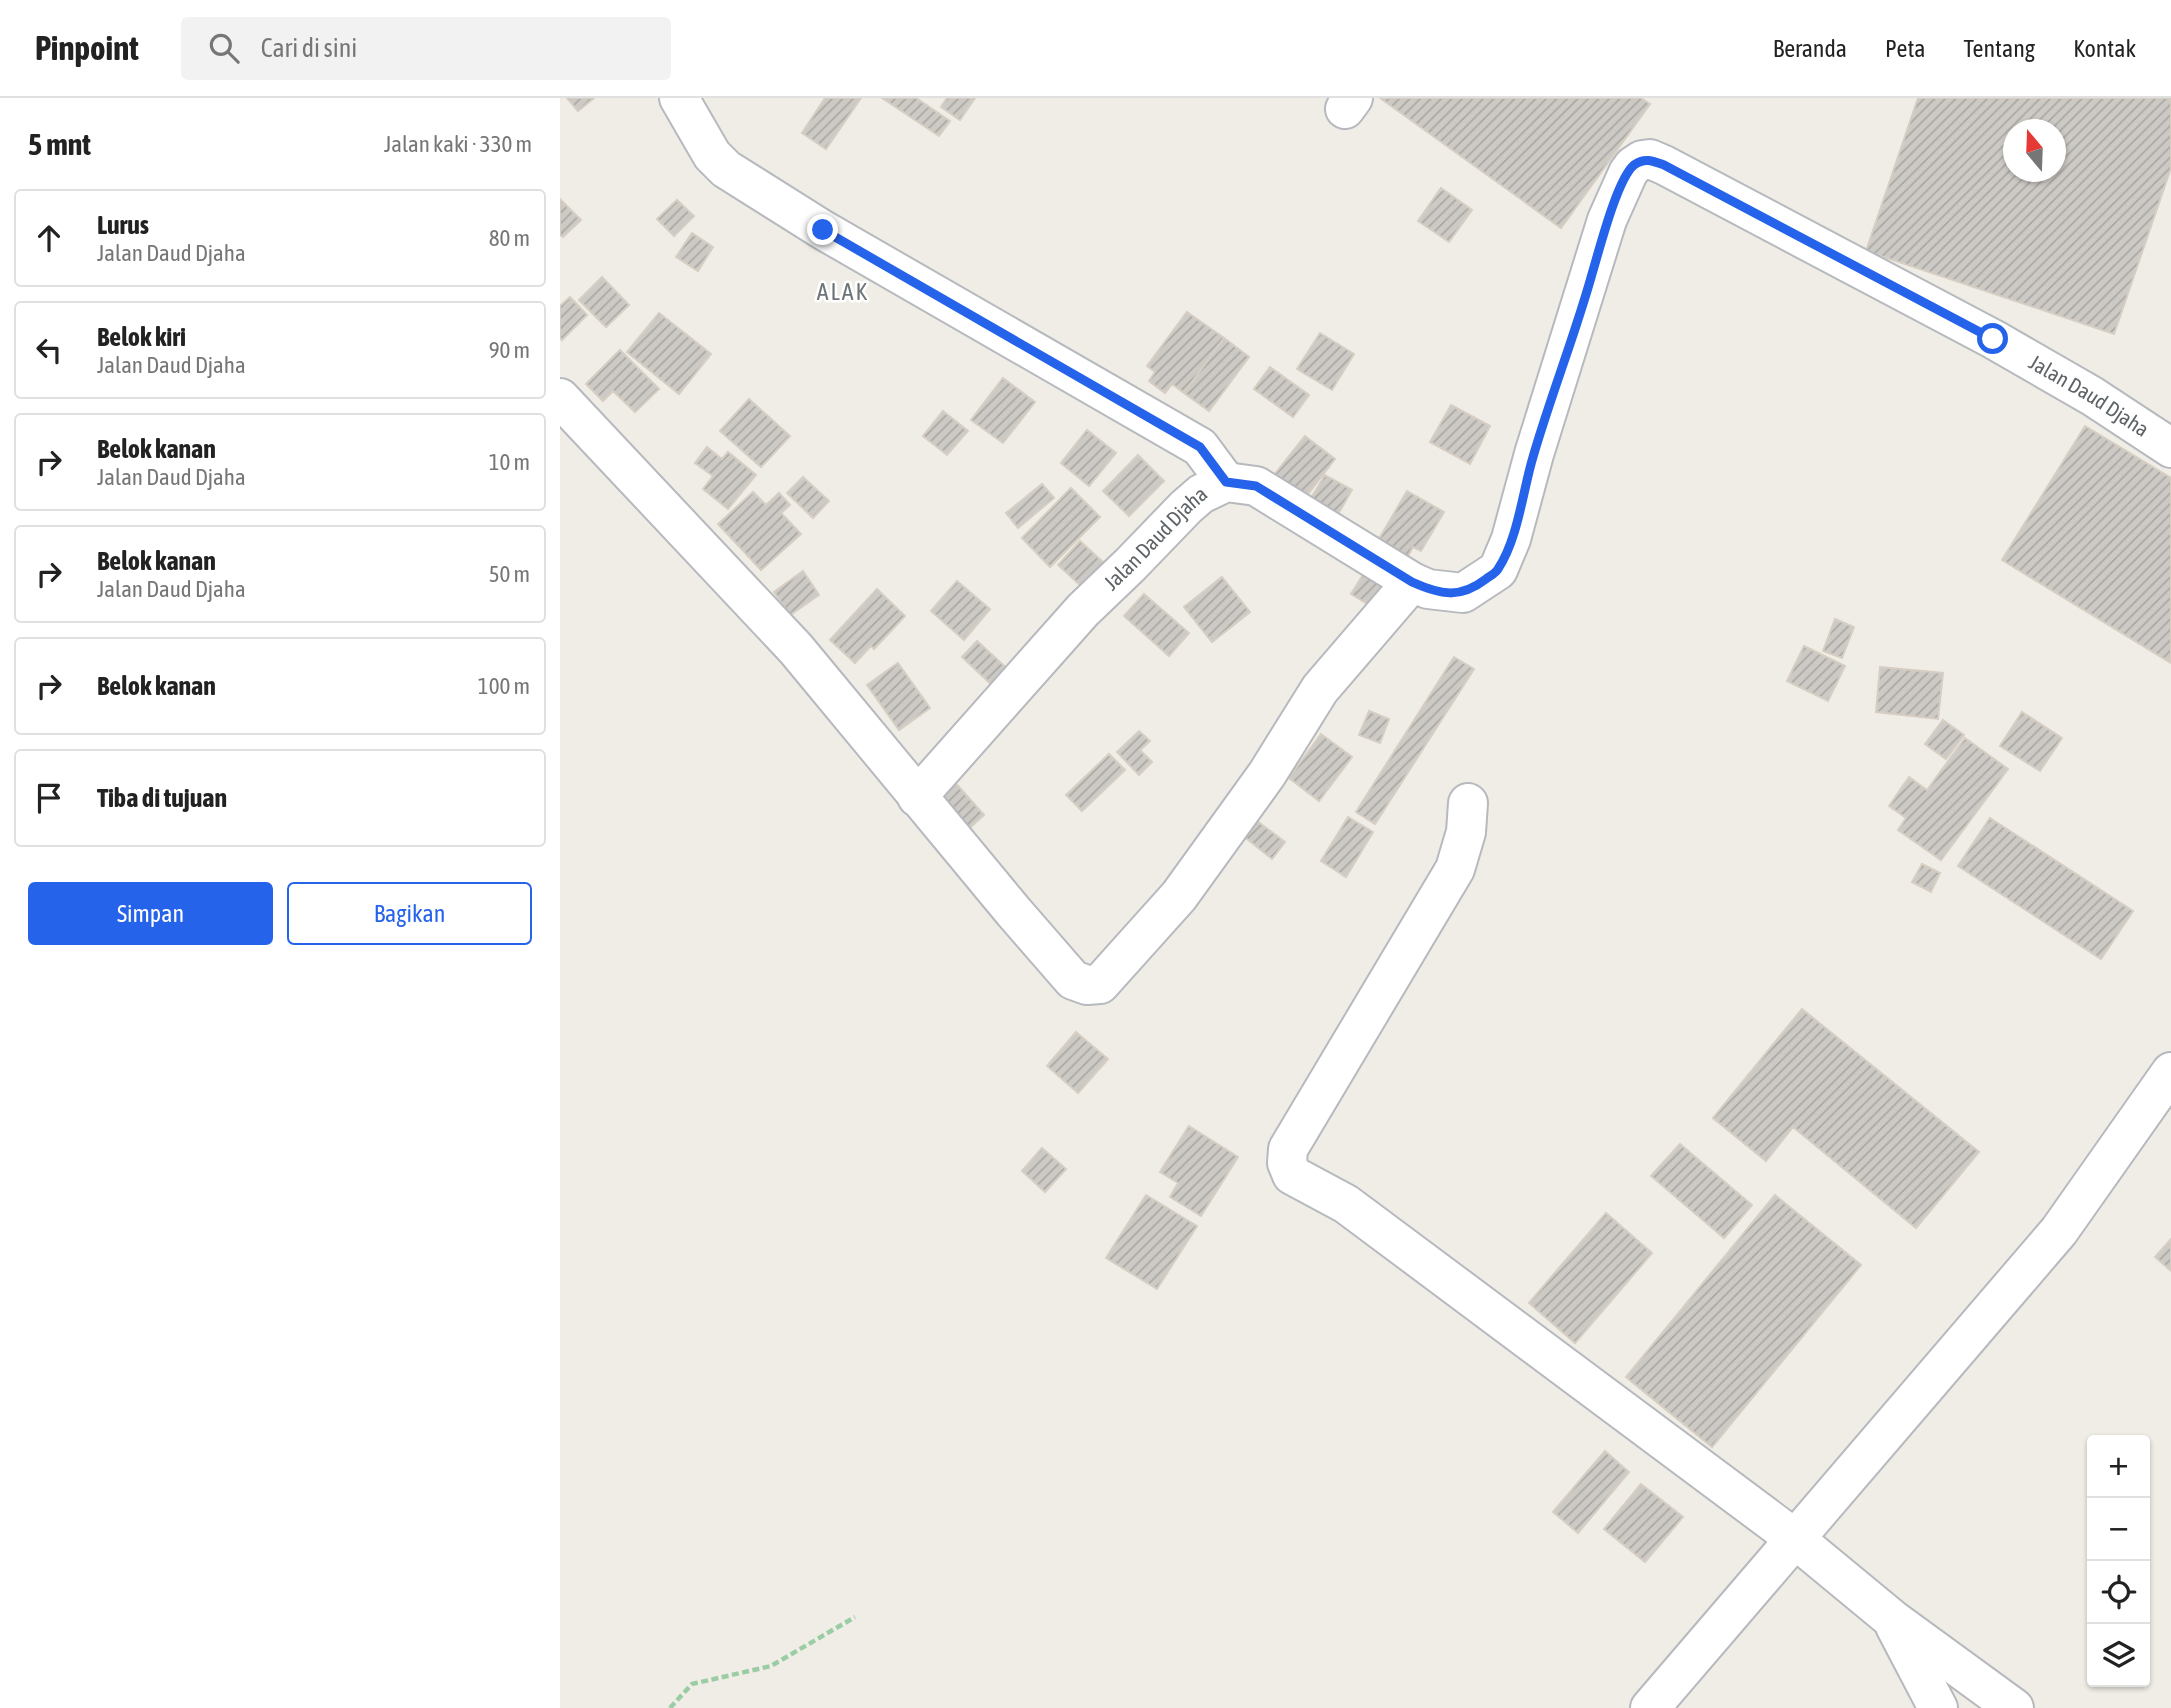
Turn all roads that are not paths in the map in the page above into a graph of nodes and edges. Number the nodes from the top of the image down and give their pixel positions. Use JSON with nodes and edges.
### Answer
{"nodes":[{"id":1,"x":678,"y":98,"type":"edge"},
{"id":2,"x":560,"y":398,"type":"edge"},
{"id":3,"x":2171,"y":449,"type":"edge"},
{"id":4,"x":1226,"y":482,"type":"junction"},
{"id":5,"x":1412,"y":582,"type":"junction"},
{"id":6,"x":917,"y":797,"type":"junction"},
{"id":7,"x":1468,"y":803,"type":"dead end"},
{"id":8,"x":2171,"y":1072,"type":"edge"},
{"id":9,"x":1794,"y":1538,"type":"junction"},
{"id":10,"x":1892,"y":1619,"type":"junction"},
{"id":11,"x":1650,"y":1708,"type":"edge"},
{"id":12,"x":1938,"y":1708,"type":"edge"},
{"id":13,"x":2014,"y":1708,"type":"edge"}],
"edges":[{"from":1,"to":4,"type":"street"},
{"from":2,"to":6,"type":"street"},
{"from":3,"to":5,"type":"street","name":"Jalan Daud Djaha"},
{"from":4,"to":5,"type":"street","name":"Jalan Daud Djaha"},
{"from":4,"to":6,"type":"street","name":"Jalan Daud Djaha"},
{"from":5,"to":6,"type":"street"},
{"from":7,"to":9,"type":"street"},
{"from":8,"to":9,"type":"street"},
{"from":9,"to":10,"type":"street"},
{"from":9,"to":11,"type":"street"},
{"from":10,"to":12,"type":"street"},
{"from":10,"to":13,"type":"street"}]}
